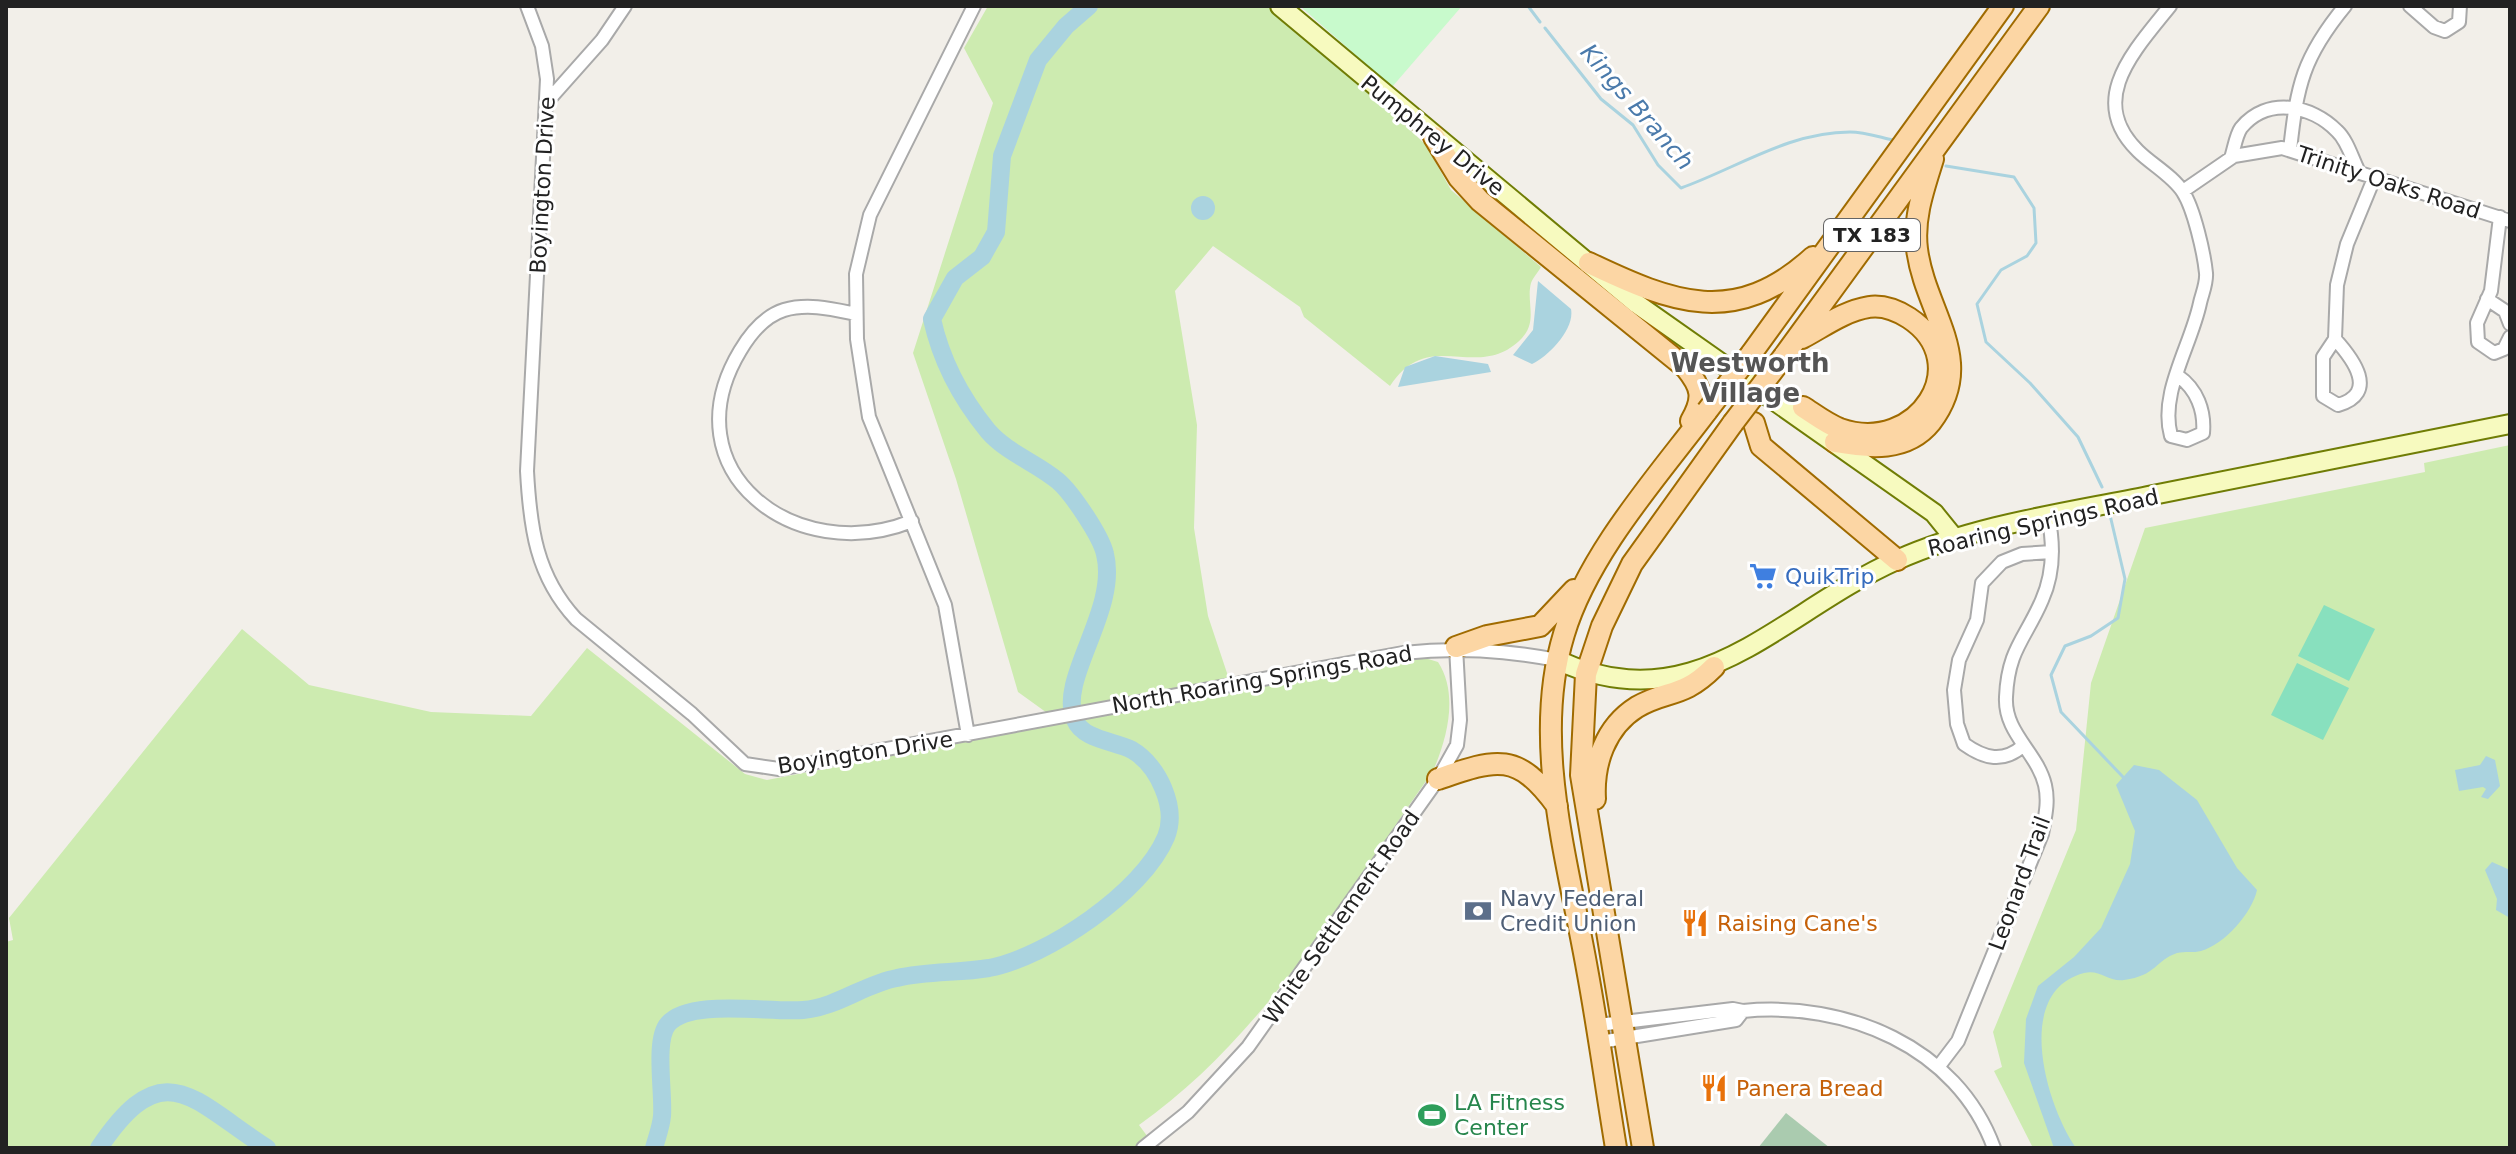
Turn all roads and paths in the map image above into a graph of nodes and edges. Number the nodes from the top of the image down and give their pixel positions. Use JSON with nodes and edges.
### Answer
{"nodes":[{"id":1,"x":527,"y":6,"type":"edge"},
{"id":2,"x":625,"y":6,"type":"edge"},
{"id":3,"x":974,"y":6,"type":"edge"},
{"id":4,"x":1280,"y":6,"type":"edge"},
{"id":5,"x":2003,"y":6,"type":"edge"},
{"id":6,"x":2039,"y":6,"type":"edge"},
{"id":7,"x":2170,"y":6,"type":"edge"},
{"id":8,"x":2345,"y":6,"type":"edge"},
{"id":9,"x":2410,"y":6,"type":"edge"},
{"id":10,"x":2460,"y":6,"type":"edge"},
{"id":11,"x":1956,"y":75,"type":"junction"},
{"id":12,"x":1976,"y":91,"type":"junction"},
{"id":13,"x":546,"y":103,"type":"junction"},
{"id":14,"x":2294,"y":107,"type":"junction"},
{"id":15,"x":1434,"y":137,"type":"junction"},
{"id":16,"x":1939,"y":141,"type":"junction"},
{"id":17,"x":2290,"y":150,"type":"junction"},
{"id":18,"x":2231,"y":158,"type":"junction"},
{"id":19,"x":2358,"y":170,"type":"junction"},
{"id":20,"x":2375,"y":176,"type":"junction"},
{"id":21,"x":2183,"y":191,"type":"junction"},
{"id":22,"x":2505,"y":219,"type":"edge"},
{"id":23,"x":1839,"y":232,"type":"junction"},
{"id":24,"x":1589,"y":263,"type":"junction"},
{"id":25,"x":2487,"y":299,"type":"junction"},
{"id":26,"x":856,"y":314,"type":"junction"},
{"id":27,"x":2510,"y":324,"type":"edge"},
{"id":28,"x":2510,"y":337,"type":"edge"},
{"id":29,"x":2335,"y":339,"type":"junction"},
{"id":30,"x":1789,"y":349,"type":"junction"},
{"id":31,"x":2178,"y":376,"type":"junction"},
{"id":32,"x":1803,"y":407,"type":"joint"},
{"id":33,"x":2510,"y":424,"type":"edge"},
{"id":34,"x":1835,"y":442,"type":"junction"},
{"id":35,"x":1667,"y":464,"type":"junction"},
{"id":36,"x":2048,"y":516,"type":"junction"},
{"id":37,"x":912,"y":521,"type":"junction"},
{"id":38,"x":1621,"y":528,"type":"junction"},
{"id":39,"x":1955,"y":539,"type":"junction"},
{"id":40,"x":1643,"y":545,"type":"junction"},
{"id":41,"x":2052,"y":552,"type":"junction"},
{"id":42,"x":1602,"y":556,"type":"junction"},
{"id":43,"x":1897,"y":560,"type":"junction"},
{"id":44,"x":1456,"y":647,"type":"junction"},
{"id":45,"x":1557,"y":660,"type":"junction"},
{"id":46,"x":1714,"y":667,"type":"junction"},
{"id":47,"x":1586,"y":674,"type":"junction"},
{"id":48,"x":968,"y":735,"type":"junction"},
{"id":49,"x":2023,"y":746,"type":"junction"},
{"id":50,"x":1438,"y":779,"type":"junction"},
{"id":51,"x":1559,"y":808,"type":"junction"},
{"id":52,"x":1598,"y":878,"type":"junction"},
{"id":53,"x":1623,"y":1031,"type":"junction"},
{"id":54,"x":1599,"y":1034,"type":"junction"},
{"id":55,"x":1939,"y":1066,"type":"junction"},
{"id":56,"x":1143,"y":1148,"type":"edge"},
{"id":57,"x":1616,"y":1148,"type":"edge"},
{"id":58,"x":1643,"y":1148,"type":"edge"},
{"id":59,"x":1994,"y":1148,"type":"edge"}],
"edges":[{"from":1,"to":13,"type":"street","name":"Boyington Drive"},
{"from":2,"to":13,"type":"street"},
{"from":3,"to":26,"type":"street","name":"Boyington Drive"},
{"from":4,"to":15,"type":"street","name":"Pumphrey Drive"},
{"from":5,"to":11,"type":"main road","number":"TX 183"},
{"from":6,"to":12,"type":"main road","number":"TX 183"},
{"from":7,"to":21,"type":"street"},
{"from":8,"to":14,"type":"street"},
{"from":9,"to":10,"type":"street"},
{"from":11,"to":12,"type":"main road"},
{"from":11,"to":23,"type":"main road","number":"TX 183"},
{"from":12,"to":16,"type":"main road","number":"TX 183"},
{"from":13,"to":48,"type":"street","name":"Boyington Drive"},
{"from":14,"to":17,"type":"street"},
{"from":14,"to":18,"type":"street"},
{"from":14,"to":19,"type":"street"},
{"from":15,"to":24,"type":"street","name":"Pumphrey Drive"},
{"from":15,"to":35,"type":"main road"},
{"from":16,"to":30,"type":"main road","number":"TX 183"},
{"from":16,"to":34,"type":"main road"},
{"from":17,"to":18,"type":"street","name":"Trinity Oaks Road"},
{"from":17,"to":19,"type":"street","name":"Trinity Oaks Road"},
{"from":18,"to":21,"type":"street","name":"Trinity Oaks Road"},
{"from":19,"to":20,"type":"street","name":"Trinity Oaks Road"},
{"from":20,"to":22,"type":"street","name":"Trinity Oaks Road"},
{"from":20,"to":29,"type":"street"},
{"from":21,"to":31,"type":"street"},
{"from":22,"to":25,"type":"street"},
{"from":23,"to":24,"type":"main road"},
{"from":23,"to":35,"type":"main road","number":"TX 183","bridge":true},
{"from":24,"to":32,"type":"street"},
{"from":24,"to":34,"type":"street"},
{"from":25,"to":27,"type":"street"},
{"from":25,"to":28,"type":"street"},
{"from":26,"to":37,"type":"street","name":"Boyington Drive"},
{"from":26,"to":37,"type":"street"},
{"from":29,"to":29,"type":"street"},
{"from":30,"to":32,"type":"main road"},
{"from":30,"to":40,"type":"main road","number":"TX 183","bridge":true},
{"from":30,"to":43,"type":"main road","bridge":true},
{"from":31,"to":31,"type":"street"},
{"from":33,"to":36,"type":"street","name":"Roaring Springs Road"},
{"from":34,"to":39,"type":"street"},
{"from":35,"to":38,"type":"main road","number":"TX 183"},
{"from":36,"to":39,"type":"street","name":"Roaring Springs Road"},
{"from":36,"to":41,"type":"street","name":"Leonard Trail"},
{"from":37,"to":48,"type":"street","name":"Boyington Drive"},
{"from":38,"to":40,"type":"main road"},
{"from":38,"to":42,"type":"main road","number":"TX 183"},
{"from":39,"to":43,"type":"street","name":"Roaring Springs Road"},
{"from":40,"to":47,"type":"main road","number":"TX 183"},
{"from":41,"to":49,"type":"street","name":"Leonard Trail"},
{"from":41,"to":49,"type":"street"},
{"from":42,"to":44,"type":"main road"},
{"from":42,"to":45,"type":"main road","number":"TX 183"},
{"from":43,"to":46,"type":"street","name":"Roaring Springs Road"},
{"from":44,"to":45,"type":"street","name":"North Roaring Springs Road"},
{"from":44,"to":48,"type":"street","name":"North Roaring Springs Road"},
{"from":44,"to":50,"type":"street","name":"White Settlement Road"},
{"from":45,"to":47,"type":"street","name":"Roaring Springs Road"},
{"from":45,"to":51,"type":"main road","number":"TX 183"},
{"from":46,"to":47,"type":"street","name":"Roaring Springs Road"},
{"from":46,"to":52,"type":"main road"},
{"from":47,"to":52,"type":"main road","number":"TX 183"},
{"from":49,"to":55,"type":"street","name":"Leonard Trail"},
{"from":50,"to":51,"type":"main road"},
{"from":50,"to":56,"type":"street","name":"White Settlement Road"},
{"from":51,"to":54,"type":"main road","number":"TX 183"},
{"from":52,"to":53,"type":"main road","number":"TX 183"},
{"from":53,"to":54,"type":"street"},
{"from":53,"to":55,"type":"street"},
{"from":53,"to":58,"type":"main road","number":"TX 183"},
{"from":54,"to":57,"type":"main road","number":"TX 183"},
{"from":55,"to":59,"type":"street"}]}
